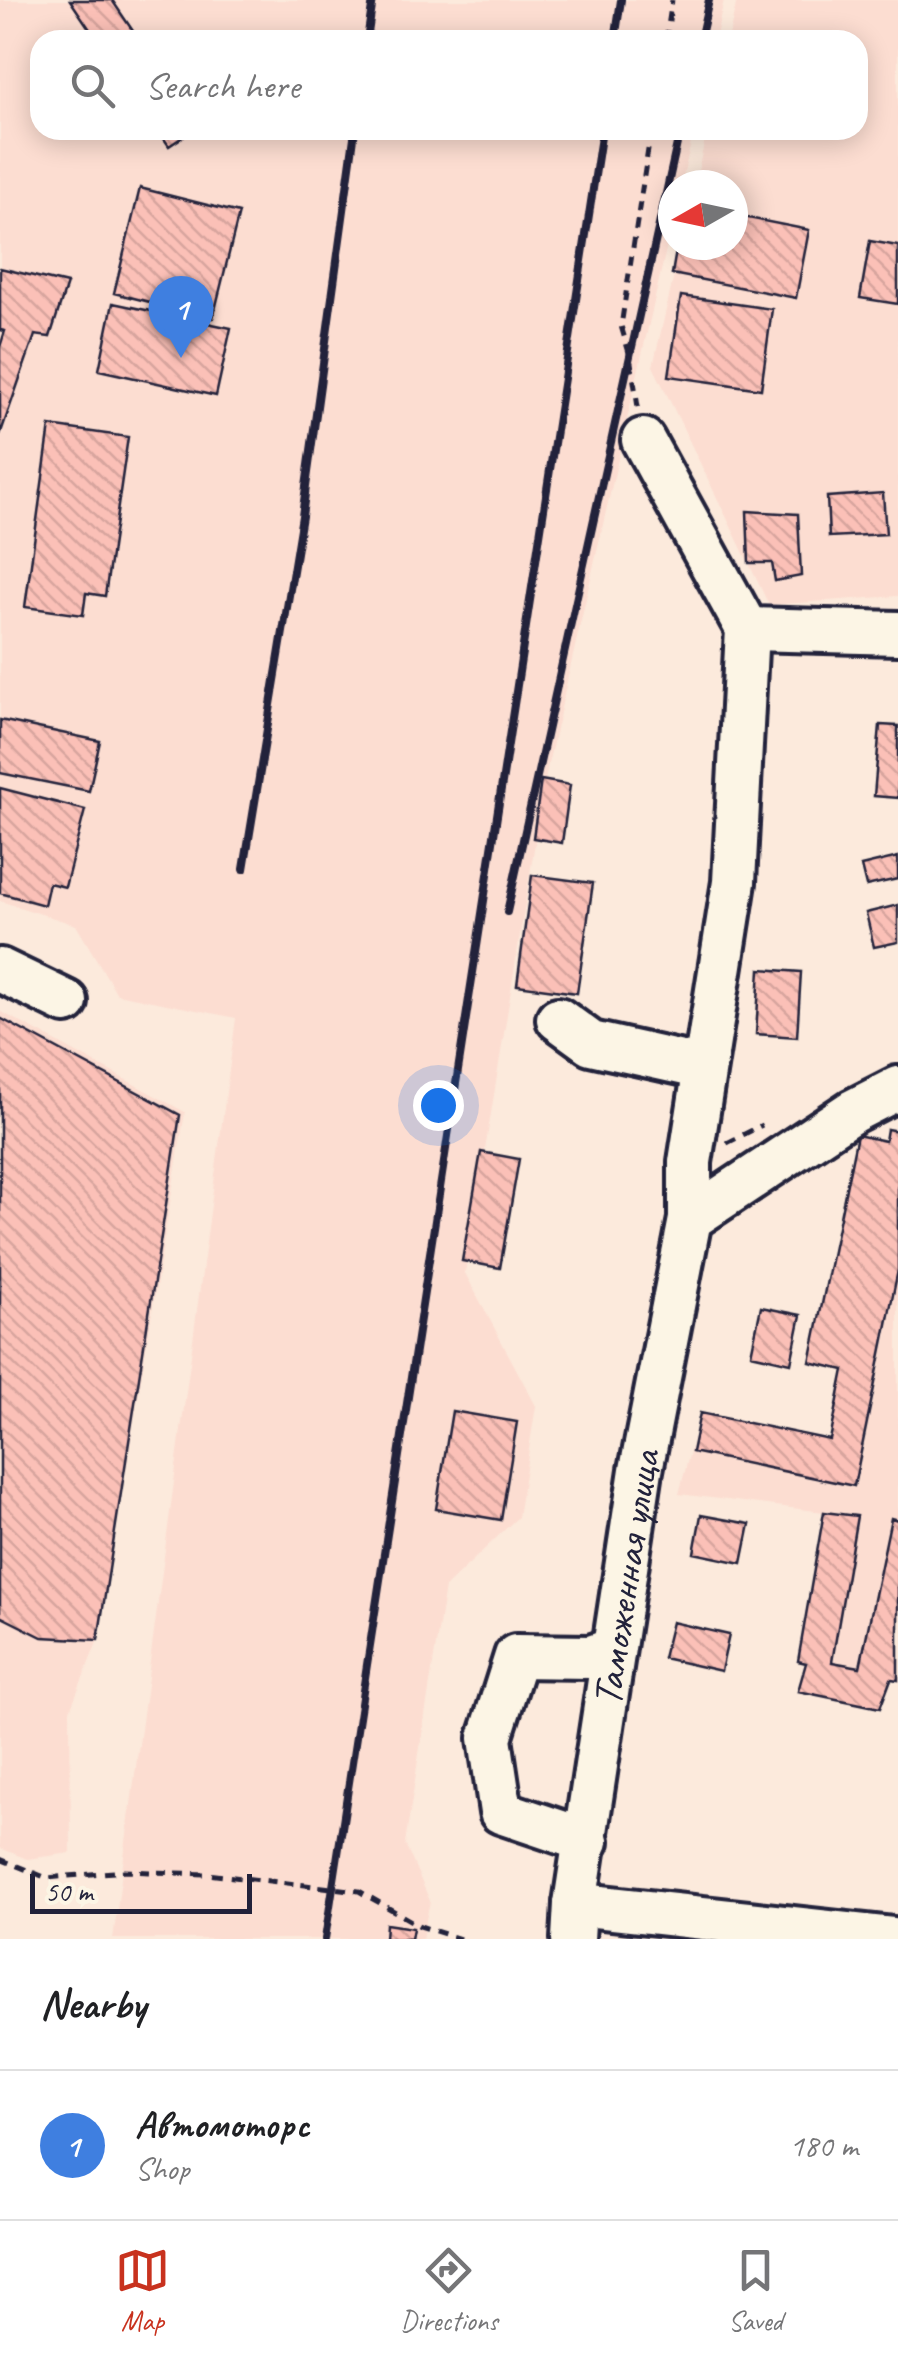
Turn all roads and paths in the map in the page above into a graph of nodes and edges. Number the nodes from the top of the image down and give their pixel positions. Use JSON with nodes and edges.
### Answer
{"nodes":[{"id":1,"x":672,"y":0,"type":"edge"},
{"id":2,"x":668,"y":30,"type":"edge"},
{"id":3,"x":649,"y":140,"type":"edge"},
{"id":4,"x":643,"y":440,"type":"joint"},
{"id":5,"x":747,"y":630,"type":"junction"},
{"id":6,"x":898,"y":633,"type":"edge"},
{"id":7,"x":0,"y":970,"type":"edge"},
{"id":8,"x":66,"y":1002,"type":"dead end"},
{"id":9,"x":558,"y":1019,"type":"dead end"},
{"id":10,"x":704,"y":1068,"type":"junction"},
{"id":11,"x":898,"y":1088,"type":"edge"},
{"id":12,"x":690,"y":1219,"type":"junction"},
{"id":13,"x":613,"y":1649,"type":"junction"},
{"id":14,"x":587,"y":1841,"type":"junction"},
{"id":15,"x":0,"y":1859,"type":"edge"},
{"id":16,"x":574,"y":1922,"type":"edge"},
{"id":17,"x":460,"y":1939,"type":"edge"},
{"id":18,"x":894,"y":1939,"type":"edge"}],
"edges":[{"from":1,"to":2,"type":"path"},
{"from":3,"to":4,"type":"path"},
{"from":4,"to":5,"type":"street"},
{"from":5,"to":6,"type":"street"},
{"from":5,"to":10,"type":"street","name":"Таможенная улица"},
{"from":7,"to":8,"type":"street"},
{"from":9,"to":10,"type":"street"},
{"from":10,"to":12,"type":"street","name":"Таможенная улица"},
{"from":11,"to":12,"type":"street"},
{"from":12,"to":13,"type":"street","name":"Таможенная улица"},
{"from":13,"to":14,"type":"street","name":"Таможенная улица"},
{"from":13,"to":14,"type":"street"},
{"from":14,"to":16,"type":"street","name":"Таможенная улица"},
{"from":15,"to":17,"type":"path"},
{"from":16,"to":18,"type":"street"}]}
